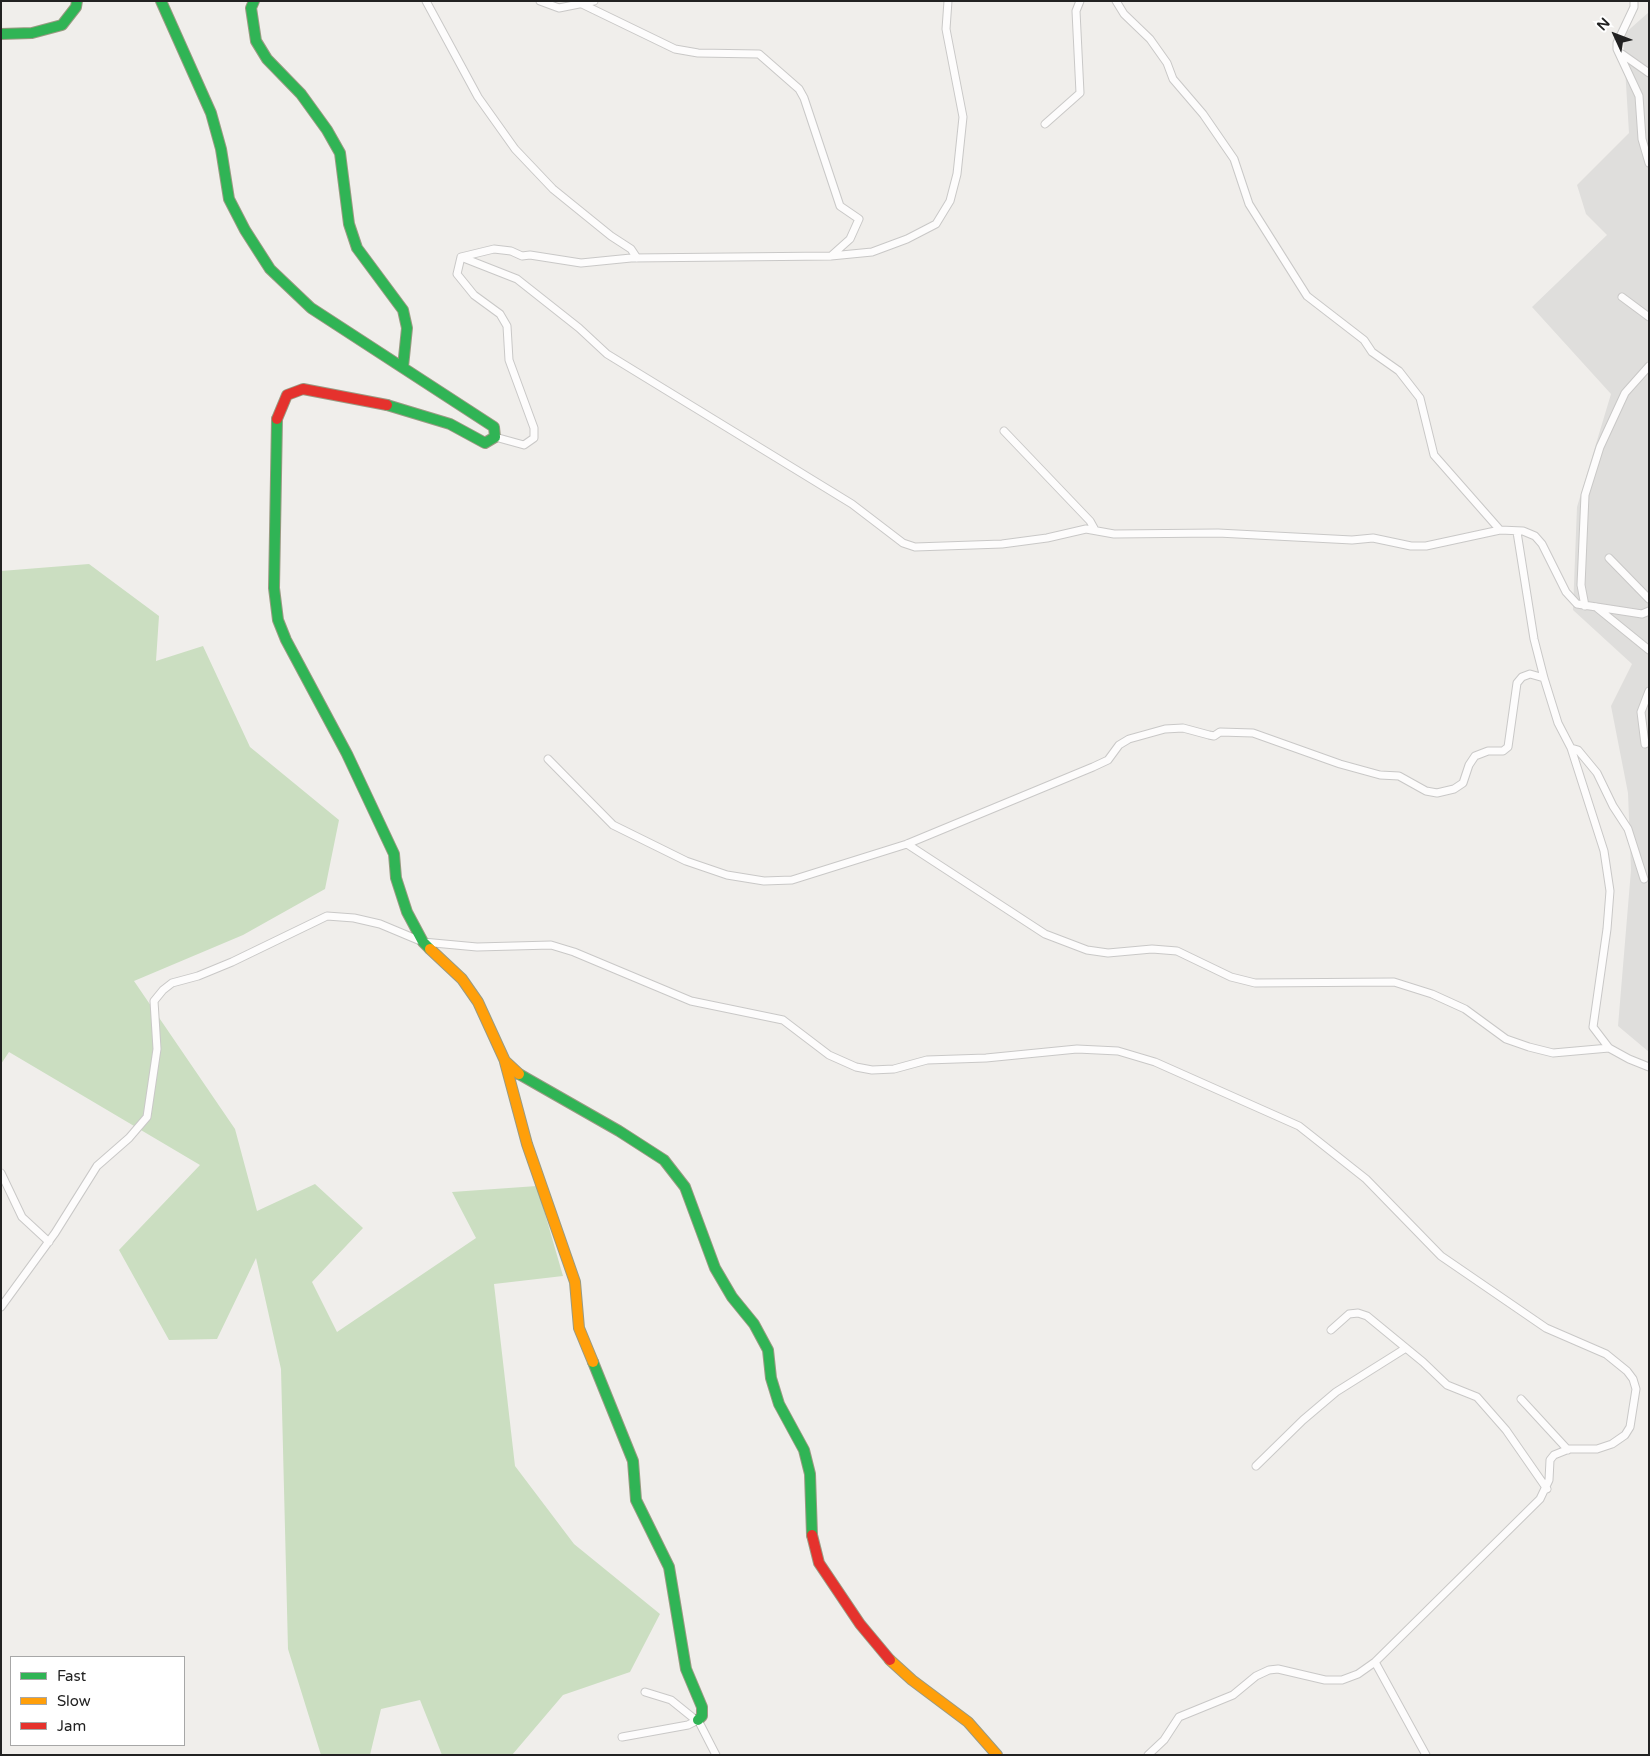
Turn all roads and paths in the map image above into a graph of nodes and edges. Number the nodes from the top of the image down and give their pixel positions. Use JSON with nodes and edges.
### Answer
{"nodes":[{"id":1,"x":77,"y":1,"type":"edge"},
{"id":2,"x":161,"y":1,"type":"edge"},
{"id":3,"x":254,"y":1,"type":"edge"},
{"id":4,"x":426,"y":1,"type":"edge"},
{"id":5,"x":540,"y":1,"type":"edge"},
{"id":6,"x":594,"y":1,"type":"edge"},
{"id":7,"x":948,"y":1,"type":"edge"},
{"id":8,"x":1080,"y":1,"type":"edge"},
{"id":9,"x":1116,"y":1,"type":"edge"},
{"id":10,"x":1634,"y":1,"type":"edge"},
{"id":11,"x":582,"y":4,"type":"junction"},
{"id":12,"x":1,"y":34,"type":"edge"},
{"id":13,"x":1622,"y":54,"type":"junction"},
{"id":14,"x":1649,"y":73,"type":"edge"},
{"id":15,"x":1045,"y":124,"type":"dead end"},
{"id":16,"x":1649,"y":163,"type":"edge"},
{"id":17,"x":830,"y":256,"type":"junction"},
{"id":18,"x":461,"y":257,"type":"junction"},
{"id":19,"x":637,"y":258,"type":"junction"},
{"id":20,"x":1622,"y":297,"type":"dead end"},
{"id":21,"x":1649,"y":318,"type":"edge"},
{"id":22,"x":1649,"y":366,"type":"edge"},
{"id":23,"x":403,"y":367,"type":"junction"},
{"id":24,"x":1004,"y":431,"type":"dead end"},
{"id":25,"x":495,"y":437,"type":"junction"},
{"id":26,"x":1095,"y":530,"type":"junction"},
{"id":27,"x":1500,"y":530,"type":"junction"},
{"id":28,"x":1517,"y":532,"type":"junction"},
{"id":29,"x":1609,"y":558,"type":"dead end"},
{"id":30,"x":1649,"y":599,"type":"edge"},
{"id":31,"x":1585,"y":606,"type":"junction"},
{"id":32,"x":1596,"y":607,"type":"junction"},
{"id":33,"x":1649,"y":611,"type":"edge"},
{"id":34,"x":1649,"y":650,"type":"edge"},
{"id":35,"x":1544,"y":678,"type":"junction"},
{"id":36,"x":1649,"y":691,"type":"edge"},
{"id":37,"x":1645,"y":744,"type":"dead end"},
{"id":38,"x":1571,"y":748,"type":"junction"},
{"id":39,"x":548,"y":759,"type":"dead end"},
{"id":40,"x":907,"y":844,"type":"junction"},
{"id":41,"x":1644,"y":879,"type":"dead end"},
{"id":42,"x":423,"y":942,"type":"junction"},
{"id":43,"x":1609,"y":1048,"type":"junction"},
{"id":44,"x":505,"y":1061,"type":"junction"},
{"id":45,"x":1649,"y":1067,"type":"edge"},
{"id":46,"x":1,"y":1173,"type":"edge"},
{"id":47,"x":49,"y":1242,"type":"junction"},
{"id":48,"x":1,"y":1307,"type":"edge"},
{"id":49,"x":1331,"y":1330,"type":"dead end"},
{"id":50,"x":1406,"y":1348,"type":"junction"},
{"id":51,"x":1521,"y":1399,"type":"dead end"},
{"id":52,"x":1568,"y":1450,"type":"junction"},
{"id":53,"x":1256,"y":1466,"type":"dead end"},
{"id":54,"x":1546,"y":1489,"type":"junction"},
{"id":55,"x":1375,"y":1662,"type":"junction"},
{"id":56,"x":644,"y":1692,"type":"dead end"},
{"id":57,"x":697,"y":1720,"type":"junction"},
{"id":58,"x":622,"y":1737,"type":"dead end"},
{"id":59,"x":716,"y":1755,"type":"edge"},
{"id":60,"x":997,"y":1755,"type":"edge"},
{"id":61,"x":1148,"y":1755,"type":"edge"},
{"id":62,"x":1426,"y":1755,"type":"edge"}],
"edges":[{"from":1,"to":12,"type":"street"},
{"from":2,"to":23,"type":"street"},
{"from":3,"to":23,"type":"street"},
{"from":4,"to":19,"type":"street"},
{"from":5,"to":11,"type":"street"},
{"from":6,"to":11,"type":"street"},
{"from":7,"to":17,"type":"street"},
{"from":8,"to":15,"type":"street"},
{"from":9,"to":27,"type":"street"},
{"from":10,"to":13,"type":"street"},
{"from":11,"to":17,"type":"street"},
{"from":13,"to":14,"type":"street"},
{"from":13,"to":16,"type":"street"},
{"from":17,"to":19,"type":"street"},
{"from":18,"to":19,"type":"street"},
{"from":18,"to":25,"type":"street"},
{"from":18,"to":26,"type":"street"},
{"from":20,"to":21,"type":"street"},
{"from":22,"to":31,"type":"street"},
{"from":23,"to":25,"type":"street"},
{"from":24,"to":26,"type":"street"},
{"from":25,"to":42,"type":"street"},
{"from":26,"to":27,"type":"street"},
{"from":27,"to":28,"type":"street"},
{"from":28,"to":31,"type":"street"},
{"from":28,"to":35,"type":"street"},
{"from":29,"to":30,"type":"street"},
{"from":31,"to":32,"type":"street"},
{"from":32,"to":33,"type":"street"},
{"from":32,"to":34,"type":"street"},
{"from":35,"to":38,"type":"street"},
{"from":35,"to":40,"type":"street"},
{"from":36,"to":37,"type":"street"},
{"from":38,"to":41,"type":"street"},
{"from":38,"to":43,"type":"street"},
{"from":39,"to":40,"type":"street"},
{"from":40,"to":43,"type":"street"},
{"from":42,"to":44,"type":"street"},
{"from":42,"to":47,"type":"street"},
{"from":42,"to":52,"type":"street"},
{"from":43,"to":45,"type":"street"},
{"from":44,"to":57,"type":"street"},
{"from":44,"to":60,"type":"street"},
{"from":46,"to":47,"type":"street"},
{"from":47,"to":48,"type":"street"},
{"from":49,"to":50,"type":"street"},
{"from":50,"to":53,"type":"street"},
{"from":50,"to":54,"type":"street"},
{"from":51,"to":52,"type":"street"},
{"from":52,"to":54,"type":"street"},
{"from":54,"to":55,"type":"street"},
{"from":55,"to":61,"type":"street"},
{"from":55,"to":62,"type":"street"},
{"from":56,"to":57,"type":"street"},
{"from":57,"to":58,"type":"street"},
{"from":57,"to":59,"type":"street"}]}
